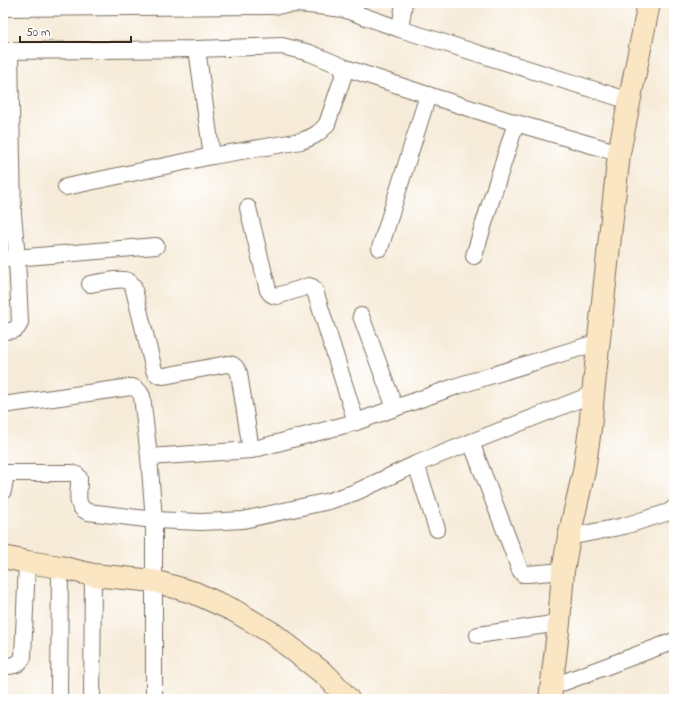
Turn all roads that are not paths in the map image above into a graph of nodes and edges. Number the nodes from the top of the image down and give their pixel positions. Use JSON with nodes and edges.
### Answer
{"nodes":[{"id":1,"x":404,"y":3,"type":"edge"},
{"id":2,"x":649,"y":3,"type":"edge"},
{"id":3,"x":3,"y":8,"type":"edge"},
{"id":4,"x":400,"y":29,"type":"junction"},
{"id":5,"x":197,"y":49,"type":"junction"},
{"id":6,"x":6,"y":51,"type":"edge"},
{"id":7,"x":346,"y":68,"type":"junction"},
{"id":8,"x":428,"y":95,"type":"junction"},
{"id":9,"x":630,"y":102,"type":"junction"},
{"id":10,"x":516,"y":123,"type":"junction"},
{"id":11,"x":620,"y":152,"type":"junction"},
{"id":12,"x":212,"y":156,"type":"junction"},
{"id":13,"x":66,"y":187,"type":"dead end"},
{"id":14,"x":248,"y":208,"type":"dead end"},
{"id":15,"x":156,"y":246,"type":"dead end"},
{"id":16,"x":380,"y":248,"type":"dead end"},
{"id":17,"x":474,"y":256,"type":"dead end"},
{"id":18,"x":10,"y":259,"type":"edge"},
{"id":19,"x":90,"y":284,"type":"dead end"},
{"id":20,"x":361,"y":316,"type":"dead end"},
{"id":21,"x":3,"y":331,"type":"edge"},
{"id":22,"x":599,"y":342,"type":"junction"},
{"id":23,"x":593,"y":394,"type":"junction"},
{"id":24,"x":3,"y":405,"type":"edge"},
{"id":25,"x":395,"y":408,"type":"junction"},
{"id":26,"x":356,"y":422,"type":"junction"},
{"id":27,"x":471,"y":442,"type":"junction"},
{"id":28,"x":251,"y":450,"type":"junction"},
{"id":29,"x":149,"y":457,"type":"junction"},
{"id":30,"x":416,"y":464,"type":"junction"},
{"id":31,"x":5,"y":473,"type":"edge"},
{"id":32,"x":3,"y":491,"type":"edge"},
{"id":33,"x":674,"y":508,"type":"edge"},
{"id":34,"x":154,"y":520,"type":"junction"},
{"id":35,"x":437,"y":529,"type":"dead end"},
{"id":36,"x":569,"y":537,"type":"junction"},
{"id":37,"x":3,"y":557,"type":"edge"},
{"id":38,"x":27,"y":562,"type":"junction"},
{"id":39,"x":60,"y":567,"type":"junction"},
{"id":40,"x":563,"y":572,"type":"junction"},
{"id":41,"x":93,"y":575,"type":"junction"},
{"id":42,"x":154,"y":581,"type":"junction"},
{"id":43,"x":559,"y":623,"type":"junction"},
{"id":44,"x":478,"y":635,"type":"dead end"},
{"id":45,"x":674,"y":641,"type":"edge"},
{"id":46,"x":3,"y":666,"type":"edge"},
{"id":47,"x":550,"y":693,"type":"edge"},
{"id":48,"x":59,"y":699,"type":"edge"},
{"id":49,"x":92,"y":699,"type":"edge"},
{"id":50,"x":154,"y":699,"type":"edge"},
{"id":51,"x":348,"y":699,"type":"edge"}],
"edges":[{"from":1,"to":4,"type":"street"},
{"from":2,"to":9,"type":"street"},
{"from":3,"to":4,"type":"street"},
{"from":4,"to":9,"type":"street"},
{"from":5,"to":6,"type":"street"},
{"from":5,"to":7,"type":"street"},
{"from":5,"to":12,"type":"street"},
{"from":6,"to":18,"type":"street"},
{"from":7,"to":8,"type":"street"},
{"from":7,"to":12,"type":"street"},
{"from":8,"to":10,"type":"street"},
{"from":8,"to":16,"type":"street"},
{"from":9,"to":11,"type":"street"},
{"from":10,"to":11,"type":"street"},
{"from":10,"to":17,"type":"street"},
{"from":11,"to":22,"type":"street"},
{"from":12,"to":13,"type":"street"},
{"from":14,"to":26,"type":"street"},
{"from":15,"to":18,"type":"street"},
{"from":18,"to":21,"type":"street"},
{"from":19,"to":28,"type":"street"},
{"from":20,"to":25,"type":"street"},
{"from":22,"to":23,"type":"street"},
{"from":22,"to":25,"type":"street"},
{"from":23,"to":27,"type":"street"},
{"from":23,"to":36,"type":"street"},
{"from":24,"to":29,"type":"street"},
{"from":25,"to":26,"type":"street"},
{"from":26,"to":28,"type":"street"},
{"from":27,"to":30,"type":"street"},
{"from":27,"to":40,"type":"street"},
{"from":28,"to":29,"type":"street"},
{"from":29,"to":34,"type":"street"},
{"from":30,"to":34,"type":"street"},
{"from":30,"to":35,"type":"street"},
{"from":31,"to":32,"type":"street"},
{"from":31,"to":34,"type":"street"},
{"from":33,"to":36,"type":"street"},
{"from":34,"to":42,"type":"street"},
{"from":36,"to":40,"type":"street"},
{"from":37,"to":38,"type":"street"},
{"from":38,"to":39,"type":"street"},
{"from":38,"to":46,"type":"street"},
{"from":39,"to":41,"type":"street"},
{"from":39,"to":48,"type":"street"},
{"from":40,"to":43,"type":"street"},
{"from":41,"to":42,"type":"street"},
{"from":41,"to":49,"type":"street"},
{"from":42,"to":50,"type":"street"},
{"from":42,"to":51,"type":"street"},
{"from":43,"to":44,"type":"street"},
{"from":43,"to":47,"type":"street"},
{"from":45,"to":47,"type":"street"}]}
